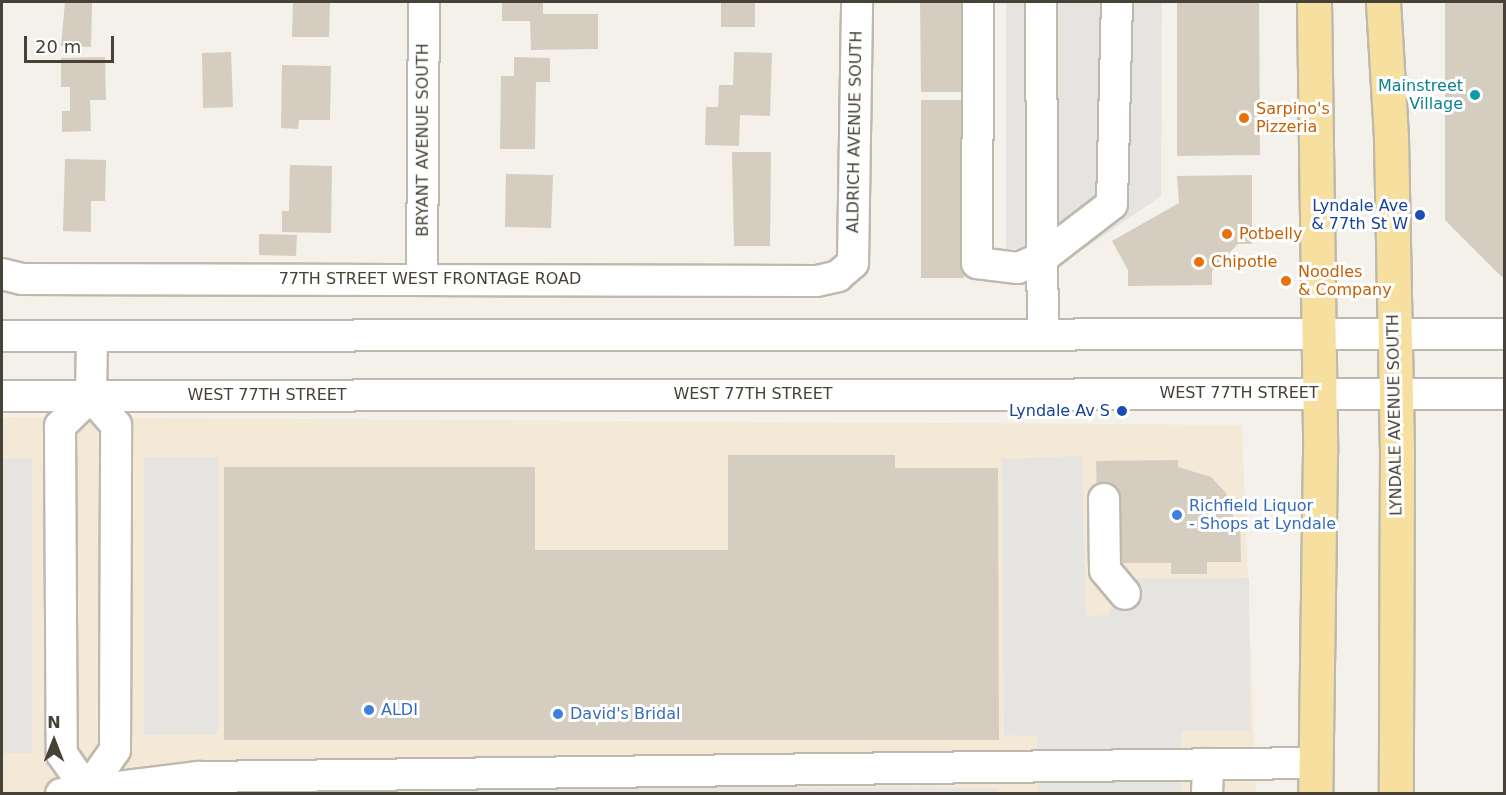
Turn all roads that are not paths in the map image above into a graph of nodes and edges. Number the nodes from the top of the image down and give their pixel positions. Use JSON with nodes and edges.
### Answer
{"nodes":[{"id":1,"x":424,"y":2,"type":"edge"},
{"id":2,"x":857,"y":2,"type":"edge"},
{"id":3,"x":978,"y":2,"type":"edge"},
{"id":4,"x":1041,"y":2,"type":"edge"},
{"id":5,"x":1116,"y":2,"type":"edge"},
{"id":6,"x":1314,"y":2,"type":"edge"},
{"id":7,"x":1383,"y":2,"type":"edge"},
{"id":8,"x":1042,"y":258,"type":"junction"},
{"id":9,"x":854,"y":263,"type":"joint"},
{"id":10,"x":2,"y":274,"type":"edge"},
{"id":11,"x":422,"y":278,"type":"junction"},
{"id":12,"x":1043,"y":334,"type":"junction"},
{"id":13,"x":1318,"y":334,"type":"junction"},
{"id":14,"x":1394,"y":334,"type":"junction"},
{"id":15,"x":1504,"y":334,"type":"edge"},
{"id":16,"x":2,"y":336,"type":"edge"},
{"id":17,"x":92,"y":336,"type":"junction"},
{"id":18,"x":1318,"y":393,"type":"junction"},
{"id":19,"x":1504,"y":394,"type":"edge"},
{"id":20,"x":1395,"y":395,"type":"junction"},
{"id":21,"x":2,"y":396,"type":"edge"},
{"id":22,"x":92,"y":396,"type":"junction"},
{"id":23,"x":1104,"y":499,"type":"dead end"},
{"id":24,"x":1125,"y":594,"type":"dead end"},
{"id":25,"x":1208,"y":764,"type":"junction"},
{"id":26,"x":1315,"y":778,"type":"edge"},
{"id":27,"x":74,"y":792,"type":"edge"},
{"id":28,"x":1207,"y":794,"type":"edge"},
{"id":29,"x":1396,"y":794,"type":"edge"}],
"edges":[{"from":1,"to":11,"type":"street","name":"BRYANT AVENUE SOUTH"},
{"from":2,"to":9,"type":"street","name":"ALDRICH AVENUE SOUTH"},
{"from":3,"to":8,"type":"street"},
{"from":4,"to":8,"type":"street"},
{"from":5,"to":8,"type":"street"},
{"from":6,"to":13,"type":"main road"},
{"from":7,"to":14,"type":"main road","name":"LYNDALE AVENUE SOUTH"},
{"from":8,"to":12,"type":"street"},
{"from":9,"to":11,"type":"street","name":"77TH STREET WEST FRONTAGE ROAD"},
{"from":10,"to":11,"type":"street","name":"77TH STREET WEST FRONTAGE ROAD"},
{"from":12,"to":13,"type":"street"},
{"from":12,"to":17,"type":"street"},
{"from":13,"to":14,"type":"street"},
{"from":13,"to":18,"type":"main road"},
{"from":14,"to":15,"type":"street"},
{"from":14,"to":20,"type":"main road","name":"LYNDALE AVENUE SOUTH"},
{"from":16,"to":17,"type":"street"},
{"from":17,"to":22,"type":"street"},
{"from":18,"to":20,"type":"street","name":"WEST 77TH STREET"},
{"from":18,"to":22,"type":"street","name":"WEST 77TH STREET"},
{"from":18,"to":26,"type":"main road"},
{"from":19,"to":20,"type":"street","name":"WEST 77TH STREET"},
{"from":20,"to":29,"type":"main road","name":"LYNDALE AVENUE SOUTH"},
{"from":21,"to":22,"type":"street","name":"WEST 77TH STREET"},
{"from":22,"to":27,"type":"street"},
{"from":22,"to":27,"type":"street"},
{"from":23,"to":24,"type":"street"},
{"from":25,"to":26,"type":"street"},
{"from":25,"to":27,"type":"street"},
{"from":25,"to":28,"type":"street"}]}
